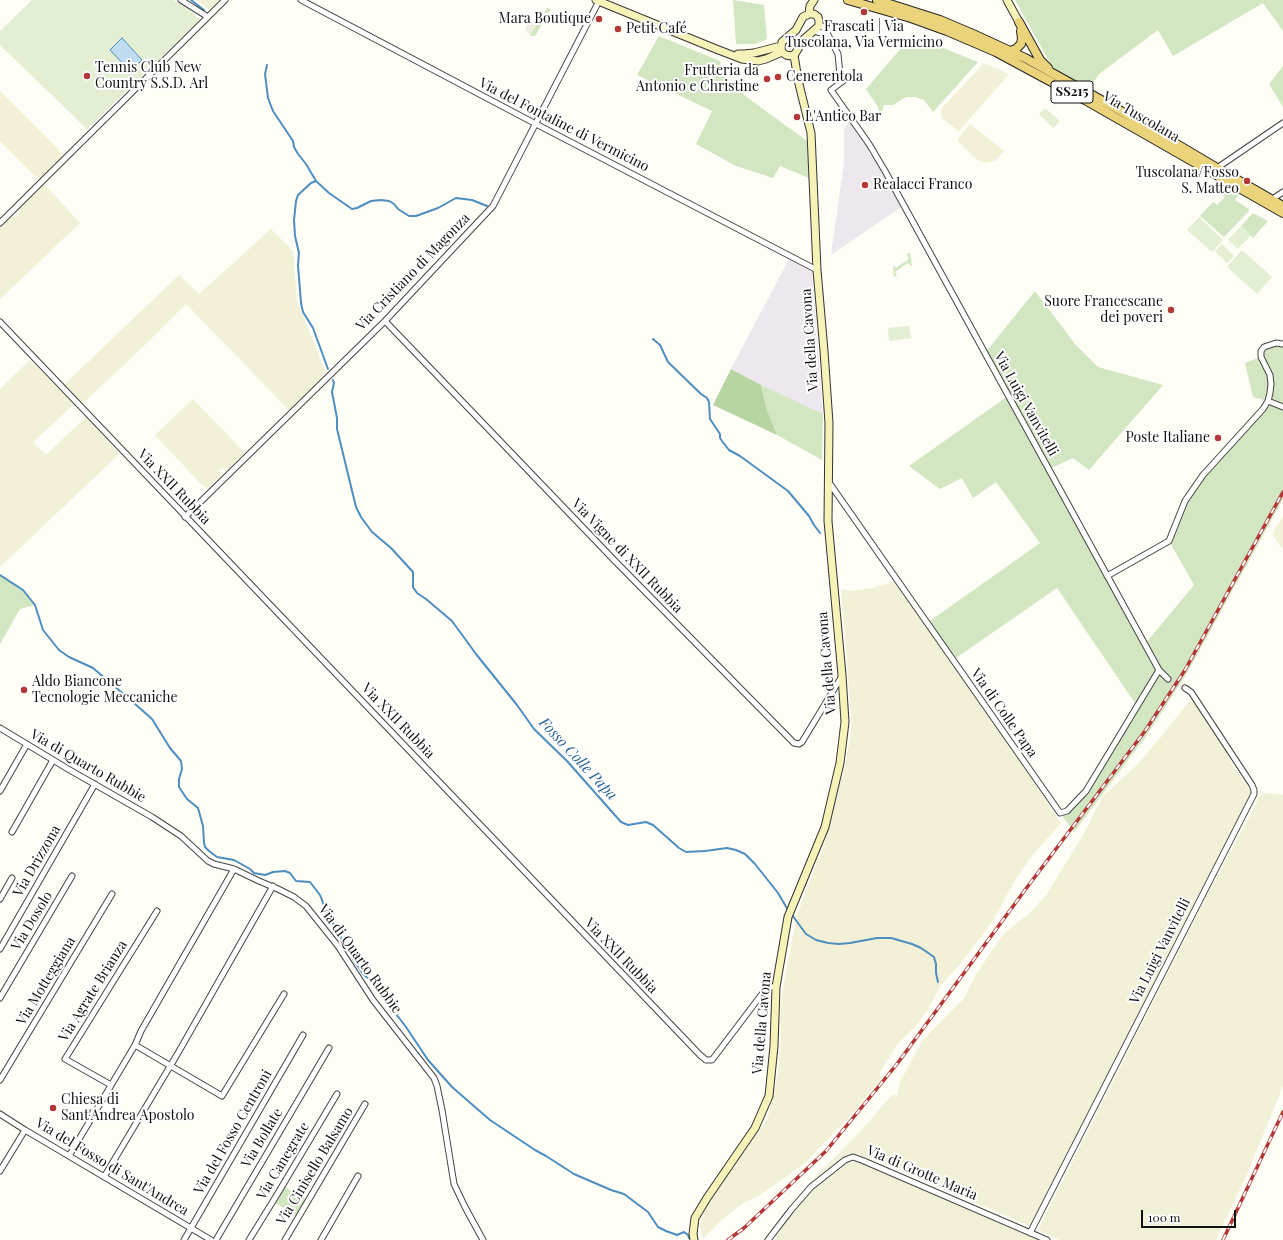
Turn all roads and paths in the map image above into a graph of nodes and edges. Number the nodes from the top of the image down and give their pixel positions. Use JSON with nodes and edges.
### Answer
{"nodes":[{"id":1,"x":181,"y":0,"type":"edge"},
{"id":2,"x":225,"y":0,"type":"edge"},
{"id":3,"x":301,"y":0,"type":"edge"},
{"id":4,"x":815,"y":0,"type":"edge"},
{"id":5,"x":848,"y":0,"type":"edge"},
{"id":6,"x":877,"y":0,"type":"edge"},
{"id":7,"x":1007,"y":0,"type":"edge"},
{"id":8,"x":598,"y":1,"type":"edge"},
{"id":9,"x":812,"y":14,"type":"junction"},
{"id":10,"x":208,"y":17,"type":"junction"},
{"id":11,"x":1019,"y":22,"type":"junction"},
{"id":12,"x":819,"y":24,"type":"junction"},
{"id":13,"x":813,"y":31,"type":"junction"},
{"id":14,"x":828,"y":36,"type":"junction"},
{"id":15,"x":781,"y":49,"type":"junction"},
{"id":16,"x":1010,"y":51,"type":"junction"},
{"id":17,"x":794,"y":55,"type":"junction"},
{"id":18,"x":1058,"y":77,"type":"junction"},
{"id":19,"x":536,"y":124,"type":"junction"},
{"id":20,"x":1283,"y":124,"type":"edge"},
{"id":21,"x":1217,"y":168,"type":"junction"},
{"id":22,"x":1283,"y":192,"type":"edge"},
{"id":23,"x":1271,"y":200,"type":"junction"},
{"id":24,"x":1283,"y":206,"type":"edge"},
{"id":25,"x":1283,"y":213,"type":"edge"},
{"id":26,"x":0,"y":223,"type":"edge"},
{"id":27,"x":817,"y":270,"type":"junction"},
{"id":28,"x":385,"y":321,"type":"junction"},
{"id":29,"x":0,"y":322,"type":"edge"},
{"id":30,"x":1283,"y":344,"type":"edge"},
{"id":31,"x":1268,"y":401,"type":"junction"},
{"id":32,"x":1283,"y":407,"type":"edge"},
{"id":33,"x":828,"y":481,"type":"junction"},
{"id":34,"x":185,"y":517,"type":"junction"},
{"id":35,"x":1107,"y":576,"type":"junction"},
{"id":36,"x":1159,"y":670,"type":"junction"},
{"id":37,"x":842,"y":675,"type":"junction"},
{"id":38,"x":1168,"y":679,"type":"tunnel mouth"},
{"id":39,"x":1185,"y":688,"type":"tunnel mouth"},
{"id":40,"x":0,"y":728,"type":"edge"},
{"id":41,"x":27,"y":744,"type":"junction"},
{"id":42,"x":53,"y":760,"type":"junction"},
{"id":43,"x":95,"y":784,"type":"junction"},
{"id":44,"x":0,"y":791,"type":"edge"},
{"id":45,"x":12,"y":832,"type":"dead end"},
{"id":46,"x":234,"y":869,"type":"junction"},
{"id":47,"x":72,"y":876,"type":"dead end"},
{"id":48,"x":12,"y":878,"type":"dead end"},
{"id":49,"x":273,"y":886,"type":"junction"},
{"id":50,"x":112,"y":894,"type":"dead end"},
{"id":51,"x":0,"y":899,"type":"edge"},
{"id":52,"x":157,"y":911,"type":"dead end"},
{"id":53,"x":0,"y":949,"type":"edge"},
{"id":54,"x":776,"y":987,"type":"junction"},
{"id":55,"x":284,"y":994,"type":"dead end"},
{"id":56,"x":0,"y":998,"type":"edge"},
{"id":57,"x":303,"y":1035,"type":"dead end"},
{"id":58,"x":135,"y":1045,"type":"junction"},
{"id":59,"x":329,"y":1048,"type":"dead end"},
{"id":60,"x":170,"y":1066,"type":"junction"},
{"id":61,"x":0,"y":1080,"type":"edge"},
{"id":62,"x":111,"y":1085,"type":"junction"},
{"id":63,"x":337,"y":1094,"type":"dead end"},
{"id":64,"x":365,"y":1104,"type":"dead end"},
{"id":65,"x":0,"y":1114,"type":"edge"},
{"id":66,"x":25,"y":1130,"type":"junction"},
{"id":67,"x":69,"y":1156,"type":"junction"},
{"id":68,"x":0,"y":1171,"type":"edge"},
{"id":69,"x":358,"y":1176,"type":"dead end"},
{"id":70,"x":104,"y":1177,"type":"junction"},
{"id":71,"x":191,"y":1228,"type":"junction"},
{"id":72,"x":1030,"y":1233,"type":"junction"},
{"id":73,"x":184,"y":1240,"type":"edge"},
{"id":74,"x":212,"y":1240,"type":"edge"},
{"id":75,"x":216,"y":1240,"type":"edge"},
{"id":76,"x":248,"y":1240,"type":"edge"},
{"id":77,"x":285,"y":1240,"type":"edge"},
{"id":78,"x":321,"y":1240,"type":"edge"},
{"id":79,"x":483,"y":1240,"type":"edge"},
{"id":80,"x":694,"y":1240,"type":"edge"},
{"id":81,"x":768,"y":1240,"type":"edge"},
{"id":82,"x":1047,"y":1240,"type":"edge"}],
"edges":[{"from":1,"to":10,"type":"street"},
{"from":2,"to":10,"type":"street"},
{"from":3,"to":19,"type":"street","name":"Via del Fontaline di Vermicino"},
{"from":4,"to":9,"type":"main road"},
{"from":5,"to":25,"type":"main road","name":"Via Tuscolana","number":"SS215"},
{"from":6,"to":16,"type":"main road","name":"Via Tuscolana","number":"SS215"},
{"from":7,"to":11,"type":"main road"},
{"from":8,"to":15,"type":"main road"},
{"from":8,"to":19,"type":"street","name":"Via Cristiano di Magonza"},
{"from":9,"to":12,"type":"main road"},
{"from":9,"to":15,"type":"main road"},
{"from":10,"to":26,"type":"street"},
{"from":11,"to":16,"type":"main road"},
{"from":11,"to":18,"type":"main road"},
{"from":12,"to":13,"type":"main road"},
{"from":12,"to":14,"type":"street"},
{"from":13,"to":14,"type":"street"},
{"from":13,"to":17,"type":"main road"},
{"from":14,"to":35,"type":"street","name":"Via Luigi Vanvitelli"},
{"from":15,"to":17,"type":"main road"},
{"from":16,"to":18,"type":"main road","name":"Via Tuscolana","number":"SS215"},
{"from":17,"to":27,"type":"main road","name":"Via della Cavona"},
{"from":18,"to":21,"type":"main road","name":"Via Tuscolana","number":"SS215"},
{"from":19,"to":27,"type":"street","name":"Via del Fontaline di Vermicino"},
{"from":19,"to":28,"type":"street","name":"Via Cristiano di Magonza"},
{"from":20,"to":21,"type":"street"},
{"from":21,"to":23,"type":"main road","name":"Via Tuscolana","number":"SS215"},
{"from":22,"to":23,"type":"street"},
{"from":23,"to":24,"type":"main road","name":"Via Tuscolana","number":"SS215"},
{"from":27,"to":33,"type":"main road","name":"Via della Cavona"},
{"from":28,"to":34,"type":"street","name":"Via Cristiano di Magonza"},
{"from":28,"to":37,"type":"street","name":"Via Vigne di XXII Rubbia"},
{"from":29,"to":34,"type":"street","name":"Via XXII Rubbia"},
{"from":30,"to":31,"type":"street"},
{"from":31,"to":32,"type":"street"},
{"from":31,"to":35,"type":"street"},
{"from":33,"to":36,"type":"street","name":"Via di Colle Papa"},
{"from":33,"to":37,"type":"main road","name":"Via della Cavona"},
{"from":34,"to":54,"type":"street","name":"Via XXII Rubbia"},
{"from":35,"to":36,"type":"street","name":"Via Luigi Vanvitelli"},
{"from":36,"to":38,"type":"street","name":"Via Luigi Vanvitelli"},
{"from":37,"to":54,"type":"main road","name":"Via della Cavona"},
{"from":39,"to":72,"type":"street","name":"Via Luigi Vanvitelli"},
{"from":40,"to":41,"type":"street","name":"Via di Quarto Rubbie"},
{"from":41,"to":42,"type":"street","name":"Via di Quarto Rubbie"},
{"from":41,"to":44,"type":"street"},
{"from":42,"to":43,"type":"street","name":"Via di Quarto Rubbie"},
{"from":42,"to":45,"type":"street"},
{"from":43,"to":46,"type":"street","name":"Via di Quarto Rubbie"},
{"from":43,"to":53,"type":"street","name":"Via Drizzona"},
{"from":46,"to":49,"type":"street","name":"Via di Quarto Rubbie"},
{"from":46,"to":58,"type":"street"},
{"from":47,"to":56,"type":"street","name":"Via Dosolo"},
{"from":48,"to":51,"type":"street"},
{"from":49,"to":60,"type":"street"},
{"from":49,"to":79,"type":"street","name":"Via di Quarto Rubbie"},
{"from":50,"to":61,"type":"street","name":"Via Motteggiana"},
{"from":52,"to":62,"type":"street","name":"Via Agrate Brianza"},
{"from":54,"to":80,"type":"main road","name":"Via della Cavona"},
{"from":55,"to":60,"type":"street"},
{"from":57,"to":71,"type":"street","name":"Via del Fosso Centroni"},
{"from":58,"to":60,"type":"street"},
{"from":58,"to":62,"type":"street"},
{"from":59,"to":75,"type":"street","name":"Via Bollate"},
{"from":60,"to":70,"type":"street"},
{"from":62,"to":67,"type":"street"},
{"from":63,"to":76,"type":"street","name":"Via Canegrate"},
{"from":64,"to":77,"type":"street","name":"Via Cinisello Balsamo"},
{"from":65,"to":66,"type":"street","name":"Via del Fosso di Sant'Andrea"},
{"from":66,"to":67,"type":"street","name":"Via del Fosso di Sant'Andrea"},
{"from":66,"to":68,"type":"street"},
{"from":67,"to":70,"type":"street","name":"Via del Fosso di Sant'Andrea"},
{"from":69,"to":78,"type":"street"},
{"from":70,"to":71,"type":"street","name":"Via del Fosso di Sant'Andrea"},
{"from":71,"to":73,"type":"street","name":"Via del Fosso Centroni"},
{"from":71,"to":74,"type":"street","name":"Via del Fosso di Sant'Andrea"},
{"from":72,"to":81,"type":"street","name":"Via di Grotte Maria"},
{"from":72,"to":82,"type":"street","name":"Via di Grotte Maria"}]}
